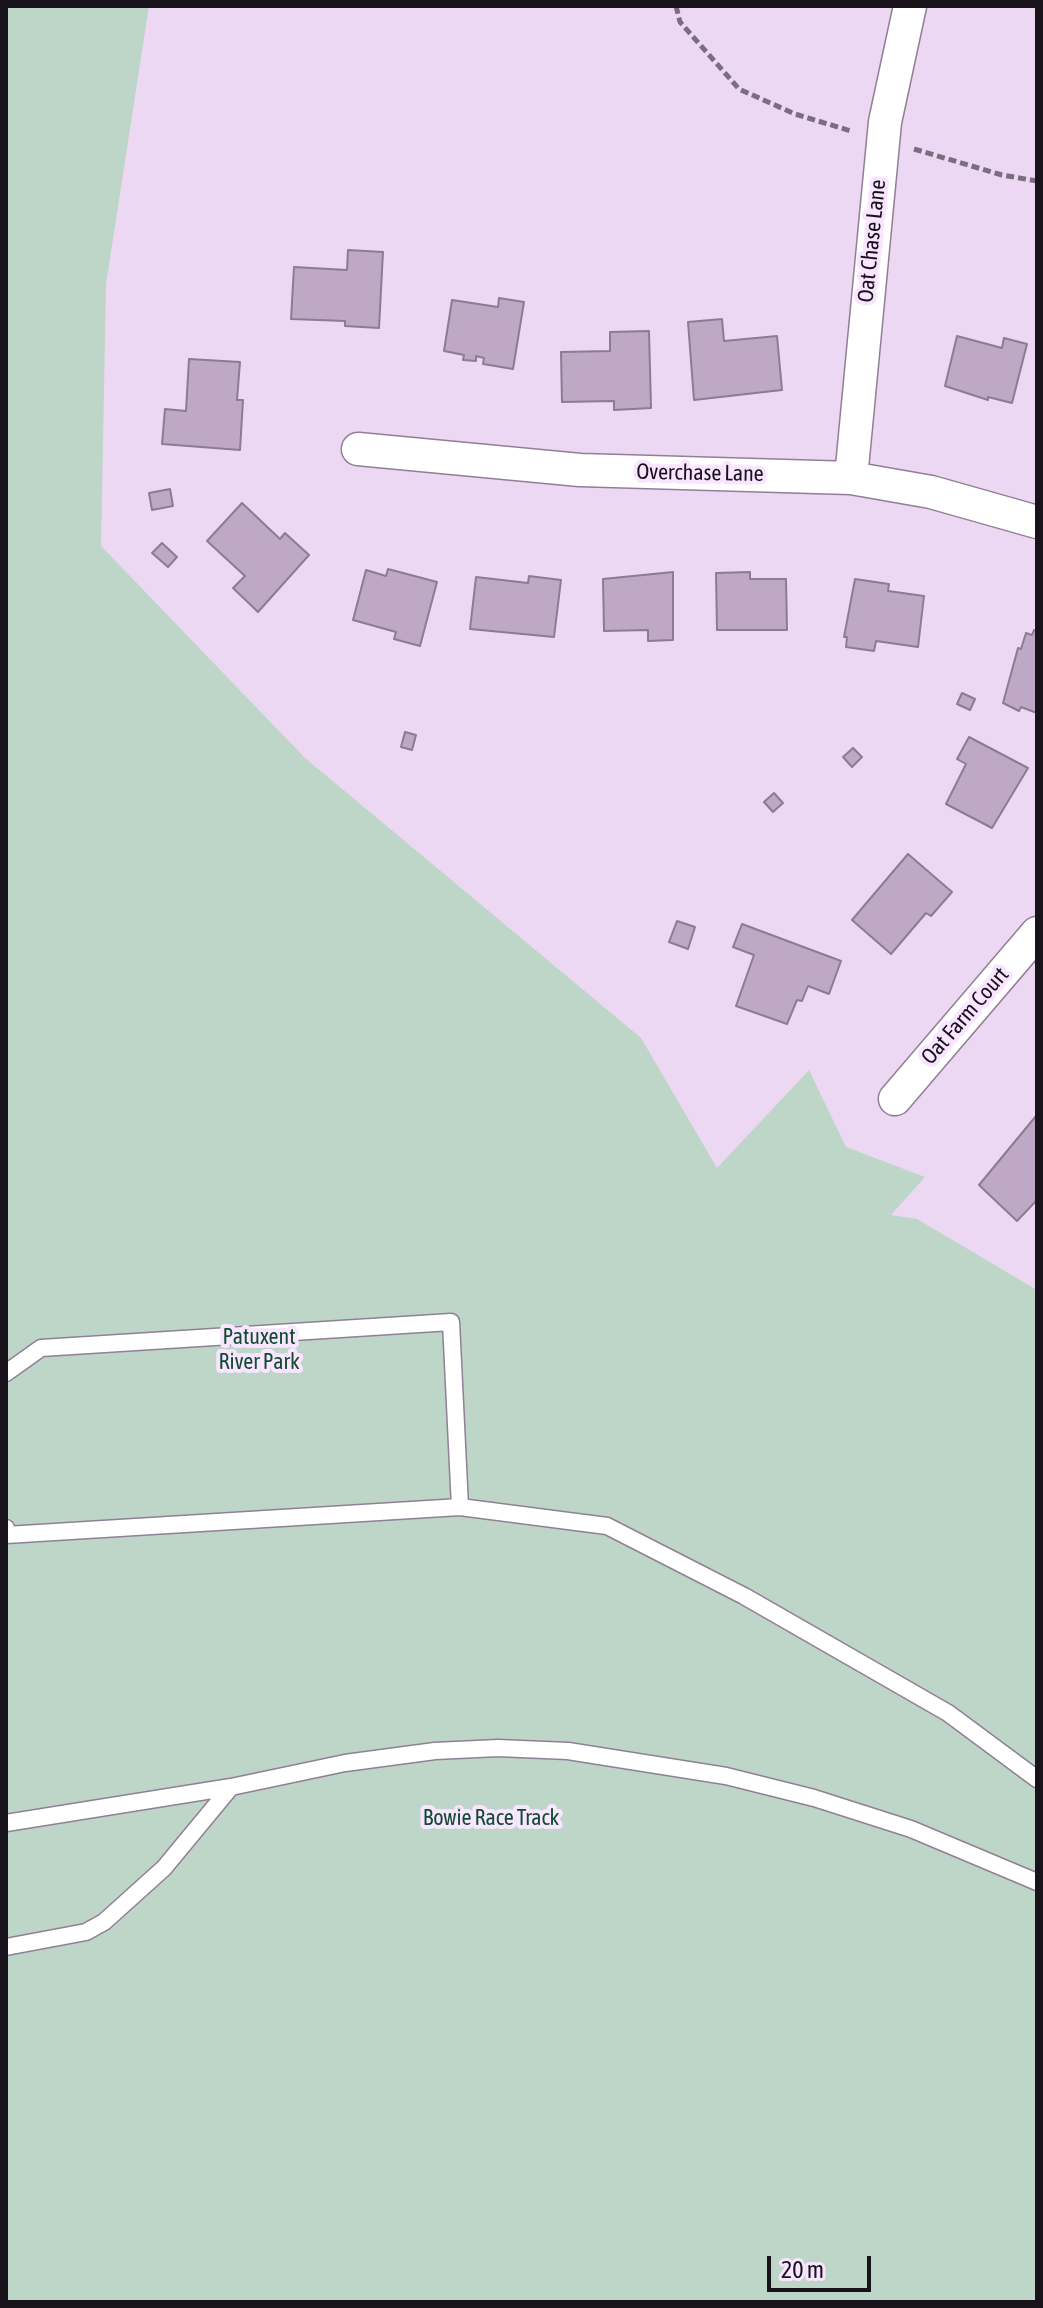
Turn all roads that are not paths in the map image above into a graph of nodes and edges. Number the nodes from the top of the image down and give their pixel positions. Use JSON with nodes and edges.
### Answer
{"nodes":[{"id":1,"x":910,"y":6,"type":"edge"},
{"id":2,"x":358,"y":449,"type":"dead end"},
{"id":3,"x":851,"y":478,"type":"junction"},
{"id":4,"x":1037,"y":522,"type":"edge"},
{"id":5,"x":1037,"y":933,"type":"edge"},
{"id":6,"x":895,"y":1099,"type":"dead end"},
{"id":7,"x":6,"y":1373,"type":"edge"},
{"id":8,"x":460,"y":1507,"type":"junction"},
{"id":9,"x":6,"y":1528,"type":"edge"},
{"id":10,"x":1037,"y":1779,"type":"edge"},
{"id":11,"x":231,"y":1787,"type":"junction"},
{"id":12,"x":6,"y":1823,"type":"edge"},
{"id":13,"x":1037,"y":1882,"type":"edge"},
{"id":14,"x":6,"y":1947,"type":"edge"}],
"edges":[{"from":1,"to":3,"type":"street","name":"Oat Chase Lane"},
{"from":2,"to":3,"type":"street","name":"Overchase Lane"},
{"from":3,"to":4,"type":"street","name":"Overchase Lane"},
{"from":5,"to":6,"type":"street","name":"Oat Farm Court"},
{"from":7,"to":8,"type":"lane"},
{"from":8,"to":9,"type":"lane"},
{"from":8,"to":10,"type":"lane"},
{"from":11,"to":12,"type":"lane"},
{"from":11,"to":13,"type":"lane"},
{"from":11,"to":14,"type":"lane"}]}
